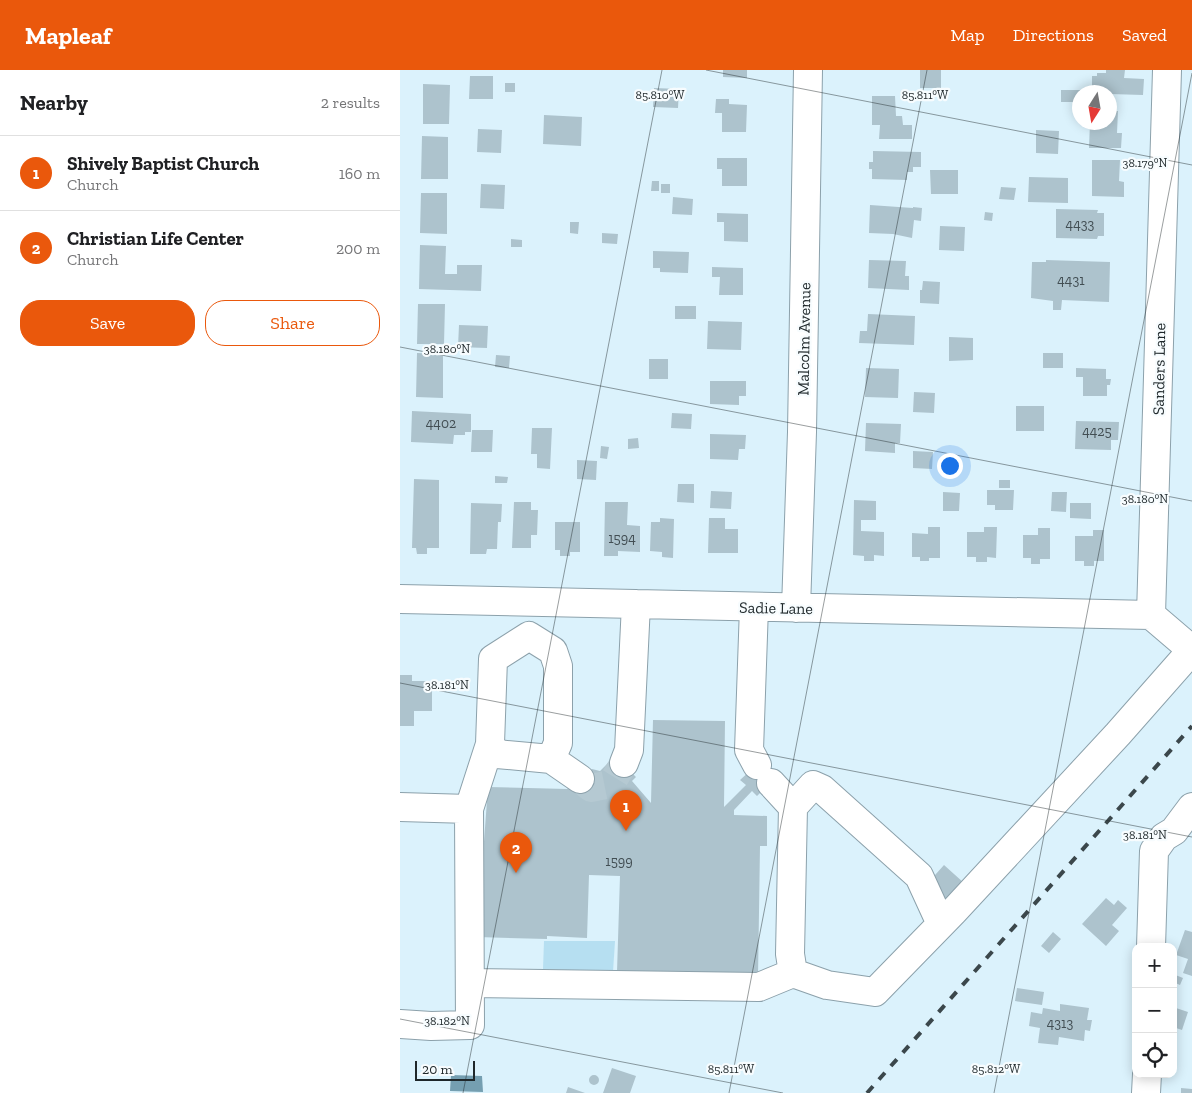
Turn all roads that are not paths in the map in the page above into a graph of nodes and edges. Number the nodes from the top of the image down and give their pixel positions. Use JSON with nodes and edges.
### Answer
{"nodes":[{"id":1,"x":808,"y":70,"type":"edge"},
{"id":2,"x":1167,"y":70,"type":"edge"},
{"id":3,"x":400,"y":599,"type":"edge"},
{"id":4,"x":529,"y":602,"type":"junction"},
{"id":5,"x":636,"y":604,"type":"junction"},
{"id":6,"x":754,"y":607,"type":"junction"},
{"id":7,"x":796,"y":608,"type":"junction"},
{"id":8,"x":1151,"y":615,"type":"junction"},
{"id":9,"x":529,"y":636,"type":"junction"},
{"id":10,"x":1192,"y":650,"type":"edge"},
{"id":11,"x":490,"y":744,"type":"junction"},
{"id":12,"x":551,"y":759,"type":"junction"},
{"id":13,"x":624,"y":763,"type":"tunnel mouth"},
{"id":14,"x":580,"y":779,"type":"tunnel mouth"},
{"id":15,"x":400,"y":807,"type":"edge"},
{"id":16,"x":793,"y":807,"type":"junction"},
{"id":17,"x":1192,"y":807,"type":"edge"},
{"id":18,"x":469,"y":808,"type":"junction"},
{"id":19,"x":1183,"y":834,"type":"edge"},
{"id":20,"x":941,"y":924,"type":"junction"},
{"id":21,"x":1150,"y":943,"type":"edge"},
{"id":22,"x":793,"y":973,"type":"junction"},
{"id":23,"x":470,"y":984,"type":"junction"},
{"id":24,"x":400,"y":1024,"type":"edge"},
{"id":25,"x":1147,"y":1078,"type":"edge"},
{"id":26,"x":1146,"y":1093,"type":"edge"}],
"edges":[{"from":1,"to":7,"type":"street","name":"Malcolm Avenue"},
{"from":2,"to":8,"type":"street","name":"Sanders Lane"},
{"from":3,"to":4,"type":"street","name":"Sadie Lane"},
{"from":4,"to":5,"type":"street","name":"Sadie Lane"},
{"from":4,"to":9,"type":"street"},
{"from":5,"to":6,"type":"street","name":"Sadie Lane"},
{"from":5,"to":13,"type":"street"},
{"from":6,"to":7,"type":"street","name":"Sadie Lane"},
{"from":6,"to":16,"type":"street"},
{"from":7,"to":8,"type":"street","name":"Sadie Lane"},
{"from":8,"to":10,"type":"street"},
{"from":9,"to":11,"type":"street"},
{"from":9,"to":12,"type":"street"},
{"from":10,"to":20,"type":"street"},
{"from":11,"to":12,"type":"street"},
{"from":11,"to":18,"type":"street"},
{"from":12,"to":14,"type":"street"},
{"from":15,"to":18,"type":"street"},
{"from":16,"to":20,"type":"street"},
{"from":16,"to":22,"type":"street"},
{"from":17,"to":19,"type":"street"},
{"from":18,"to":23,"type":"street"},
{"from":19,"to":21,"type":"street"},
{"from":20,"to":22,"type":"street"},
{"from":22,"to":23,"type":"street"},
{"from":23,"to":24,"type":"street"},
{"from":25,"to":26,"type":"street"}]}
